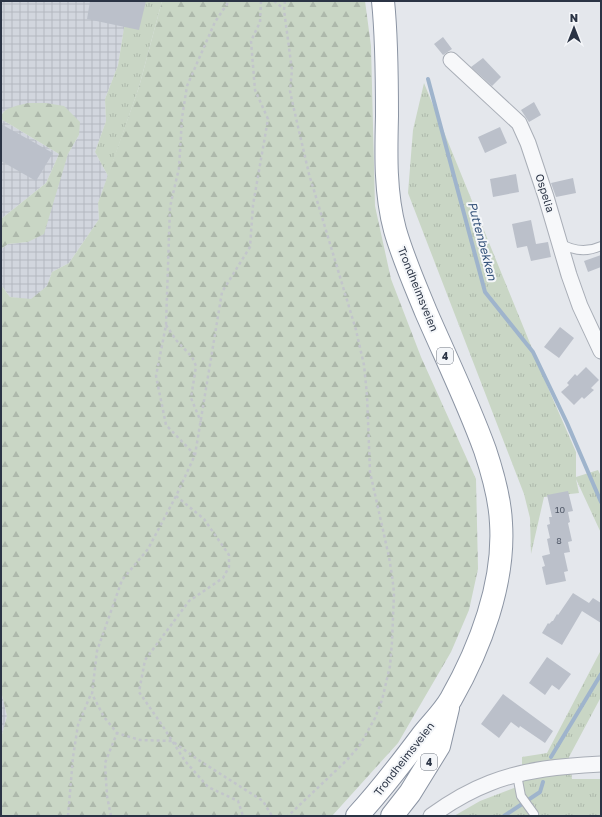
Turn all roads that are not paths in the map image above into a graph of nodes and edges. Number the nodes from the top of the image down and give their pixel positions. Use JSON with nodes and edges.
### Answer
{"nodes":[{"id":1,"x":383,"y":1,"type":"edge"},
{"id":2,"x":451,"y":60,"type":"dead end"},
{"id":3,"x":559,"y":242,"type":"junction"},
{"id":4,"x":601,"y":246,"type":"edge"},
{"id":5,"x":601,"y":351,"type":"edge"},
{"id":6,"x":450,"y":701,"type":"junction"},
{"id":7,"x":601,"y":764,"type":"edge"},
{"id":8,"x":517,"y":775,"type":"junction"},
{"id":9,"x":531,"y":811,"type":"dead end"},
{"id":10,"x":357,"y":816,"type":"edge"},
{"id":11,"x":392,"y":816,"type":"edge"},
{"id":12,"x":431,"y":816,"type":"edge"}],
"edges":[{"from":1,"to":6,"type":"highway","name":"Trondheimsveien","number":"4"},
{"from":2,"to":3,"type":"street","name":"Ospelia"},
{"from":3,"to":4,"type":"lane"},
{"from":3,"to":5,"type":"street","name":"Ospelia"},
{"from":6,"to":10,"type":"highway","name":"Trondheimsveien","number":"4"},
{"from":6,"to":11,"type":"highway","name":"Trondheimsveien","number":"4"},
{"from":7,"to":8,"type":"street"},
{"from":8,"to":9,"type":"lane"},
{"from":8,"to":12,"type":"street"}]}
